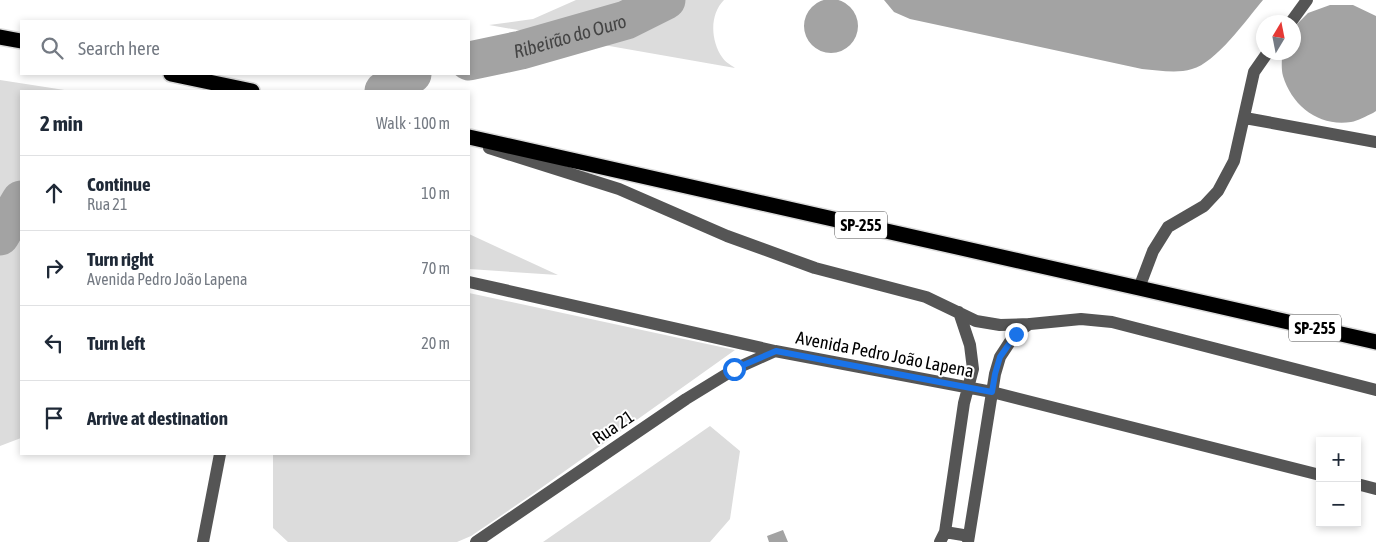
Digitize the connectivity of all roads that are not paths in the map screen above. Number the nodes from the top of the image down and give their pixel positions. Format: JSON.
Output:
{"nodes":[{"id":1,"x":1307,"y":0,"type":"edge"},
{"id":2,"x":1295,"y":15,"type":"edge"},
{"id":3,"x":0,"y":37,"type":"edge"},
{"id":4,"x":20,"y":41,"type":"edge"},
{"id":5,"x":1262,"y":60,"type":"edge"},
{"id":6,"x":176,"y":75,"type":"edge"},
{"id":7,"x":247,"y":90,"type":"edge"},
{"id":8,"x":1245,"y":118,"type":"junction"},
{"id":9,"x":470,"y":139,"type":"edge"},
{"id":10,"x":470,"y":139,"type":"edge"},
{"id":11,"x":1376,"y":142,"type":"edge"},
{"id":12,"x":470,"y":282,"type":"edge"},
{"id":13,"x":1139,"y":288,"type":"junction"},
{"id":14,"x":959,"y":312,"type":"junction"},
{"id":15,"x":1030,"y":324,"type":"junction"},
{"id":16,"x":1376,"y":342,"type":"edge"},
{"id":17,"x":776,"y":351,"type":"junction"},
{"id":18,"x":968,"y":388,"type":"junction"},
{"id":19,"x":1376,"y":390,"type":"edge"},
{"id":20,"x":992,"y":392,"type":"junction"},
{"id":21,"x":220,"y":455,"type":"edge"},
{"id":22,"x":1316,"y":474,"type":"edge"},
{"id":23,"x":1361,"y":485,"type":"edge"},
{"id":24,"x":1376,"y":489,"type":"edge"},
{"id":25,"x":943,"y":537,"type":"edge"},
{"id":26,"x":969,"y":539,"type":"edge"},
{"id":27,"x":203,"y":542,"type":"edge"},
{"id":28,"x":476,"y":542,"type":"edge"}],
"edges":[{"from":1,"to":2,"type":"street"},
{"from":3,"to":4,"type":"highway"},
{"from":5,"to":8,"type":"street"},
{"from":6,"to":7,"type":"highway"},
{"from":8,"to":11,"type":"street"},
{"from":8,"to":13,"type":"street"},
{"from":9,"to":13,"type":"highway","number":"SP-255"},
{"from":10,"to":14,"type":"street"},
{"from":12,"to":17,"type":"street","name":"Avenida Pedro João Lapena"},
{"from":13,"to":16,"type":"highway","number":"SP-255"},
{"from":14,"to":15,"type":"street"},
{"from":14,"to":18,"type":"street"},
{"from":15,"to":19,"type":"street"},
{"from":15,"to":20,"type":"street"},
{"from":17,"to":18,"type":"street","name":"Avenida Pedro João Lapena"},
{"from":17,"to":28,"type":"street","name":"Rua 21"},
{"from":18,"to":20,"type":"street","name":"Avenida Pedro João Lapena"},
{"from":18,"to":25,"type":"street"},
{"from":20,"to":22,"type":"street","name":"Avenida Pedro João Lapena"},
{"from":20,"to":26,"type":"street"},
{"from":21,"to":27,"type":"street"},
{"from":23,"to":24,"type":"street"},
{"from":25,"to":26,"type":"street"}]}
